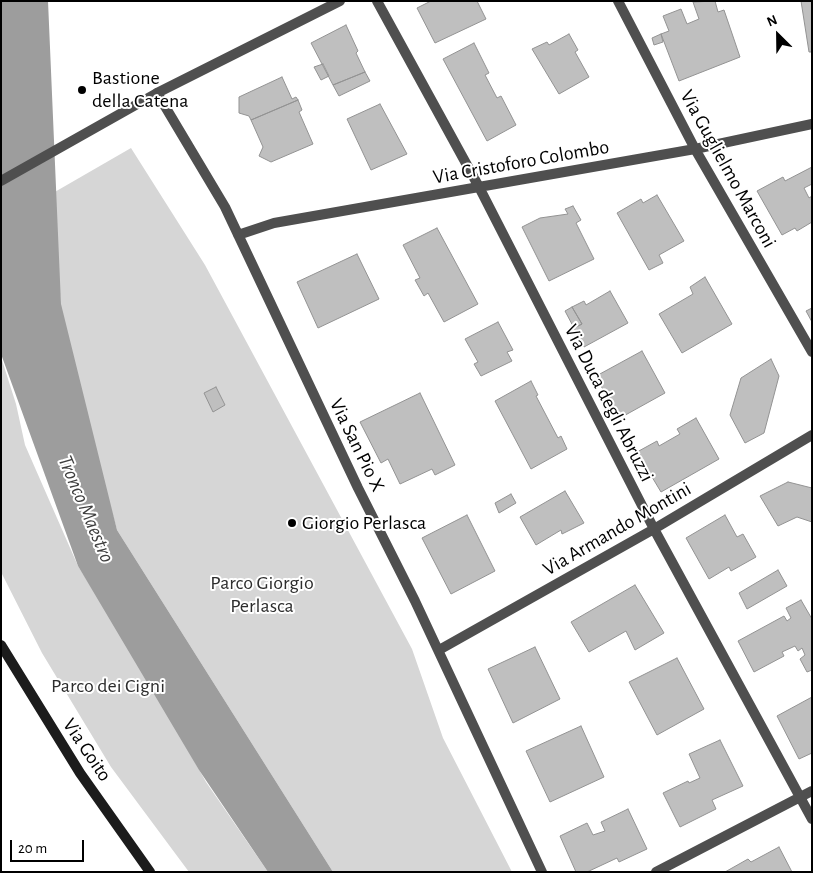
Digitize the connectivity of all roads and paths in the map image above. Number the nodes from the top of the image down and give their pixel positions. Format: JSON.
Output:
{"nodes":[{"id":1,"x":340,"y":1,"type":"edge"},
{"id":2,"x":377,"y":1,"type":"edge"},
{"id":3,"x":618,"y":1,"type":"edge"},
{"id":4,"x":157,"y":93,"type":"junction"},
{"id":5,"x":812,"y":124,"type":"edge"},
{"id":6,"x":695,"y":149,"type":"junction"},
{"id":7,"x":1,"y":181,"type":"edge"},
{"id":8,"x":479,"y":187,"type":"junction"},
{"id":9,"x":238,"y":235,"type":"junction"},
{"id":10,"x":812,"y":352,"type":"edge"},
{"id":11,"x":812,"y":436,"type":"edge"},
{"id":12,"x":654,"y":529,"type":"junction"},
{"id":13,"x":1,"y":645,"type":"edge"},
{"id":14,"x":439,"y":650,"type":"junction"},
{"id":15,"x":812,"y":791,"type":"edge"},
{"id":16,"x":800,"y":798,"type":"junction"},
{"id":17,"x":812,"y":819,"type":"edge"},
{"id":18,"x":150,"y":872,"type":"edge"},
{"id":19,"x":542,"y":872,"type":"edge"},
{"id":20,"x":656,"y":872,"type":"edge"}],
"edges":[{"from":1,"to":4,"type":"street"},
{"from":2,"to":8,"type":"street","name":"Via Duca degli Abruzzi"},
{"from":3,"to":6,"type":"street","name":"Via Guglielmo Marconi"},
{"from":4,"to":7,"type":"street"},
{"from":4,"to":9,"type":"street","name":"Via San Pio X"},
{"from":5,"to":6,"type":"street","name":"Via Cristoforo Colombo"},
{"from":6,"to":8,"type":"street","name":"Via Cristoforo Colombo"},
{"from":6,"to":10,"type":"street","name":"Via Guglielmo Marconi"},
{"from":8,"to":9,"type":"street","name":"Via Cristoforo Colombo"},
{"from":8,"to":12,"type":"street","name":"Via Duca degli Abruzzi"},
{"from":9,"to":14,"type":"street","name":"Via San Pio X"},
{"from":11,"to":12,"type":"street","name":"Via Armando Montini"},
{"from":12,"to":14,"type":"street","name":"Via Armando Montini"},
{"from":12,"to":16,"type":"street","name":"Via Duca degli Abruzzi"},
{"from":13,"to":18,"type":"main road","name":"Via Goito"},
{"from":14,"to":19,"type":"street","name":"Via San Pio X"},
{"from":15,"to":16,"type":"street"},
{"from":16,"to":17,"type":"street","name":"Via Duca degli Abruzzi"},
{"from":16,"to":20,"type":"street"}]}
